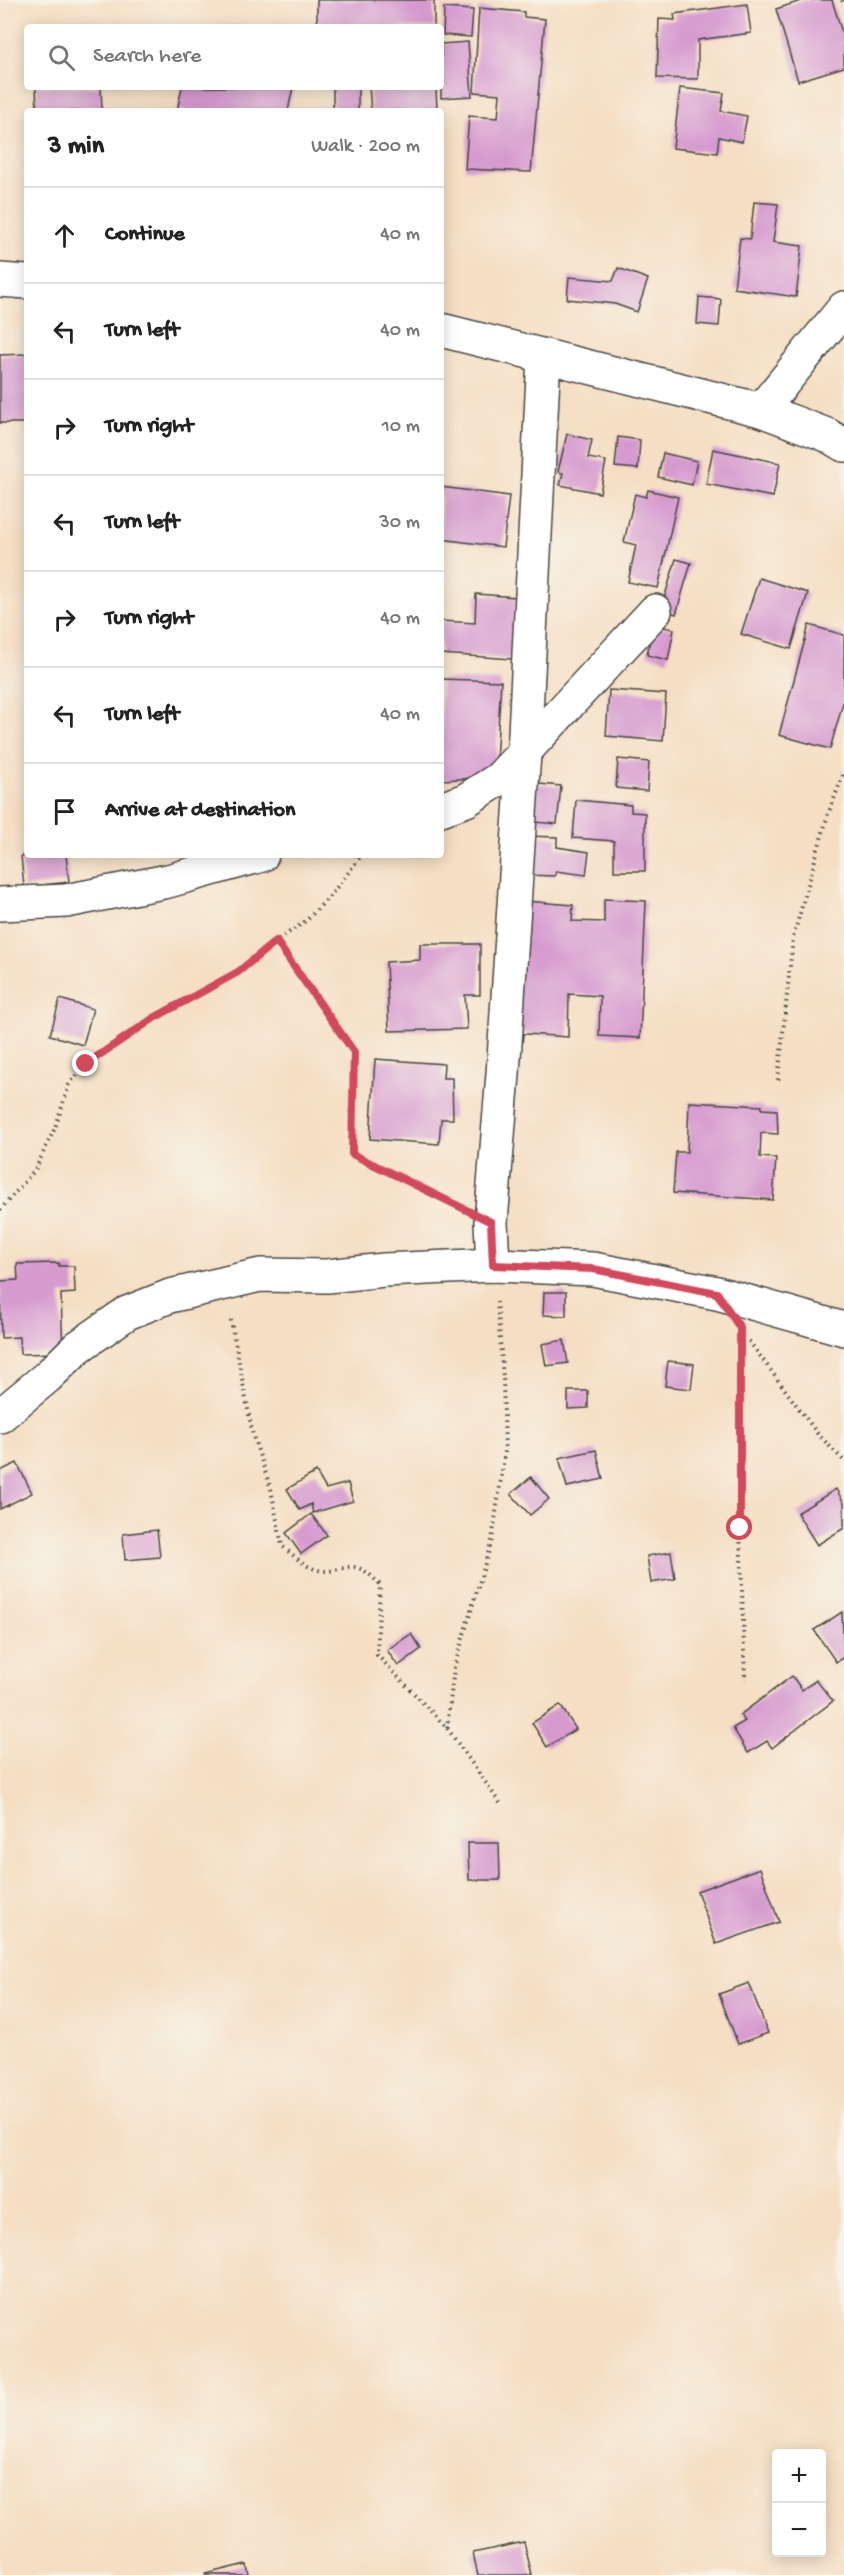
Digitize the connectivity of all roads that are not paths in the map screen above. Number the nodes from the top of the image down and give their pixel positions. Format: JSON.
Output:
{"nodes":[{"id":1,"x":0,"y":280,"type":"edge"},
{"id":2,"x":24,"y":282,"type":"edge"},
{"id":3,"x":844,"y":308,"type":"edge"},
{"id":4,"x":444,"y":331,"type":"edge"},
{"id":5,"x":544,"y":356,"type":"junction"},
{"id":6,"x":761,"y":410,"type":"junction"},
{"id":7,"x":844,"y":445,"type":"edge"},
{"id":8,"x":655,"y":611,"type":"dead end"},
{"id":9,"x":524,"y":753,"type":"junction"},
{"id":10,"x":444,"y":807,"type":"edge"},
{"id":11,"x":251,"y":858,"type":"edge"},
{"id":12,"x":0,"y":904,"type":"edge"},
{"id":13,"x":493,"y":1265,"type":"junction"},
{"id":14,"x":844,"y":1329,"type":"edge"},
{"id":15,"x":0,"y":1416,"type":"edge"}],
"edges":[{"from":1,"to":2,"type":"street"},
{"from":3,"to":6,"type":"street"},
{"from":4,"to":5,"type":"street"},
{"from":5,"to":6,"type":"street"},
{"from":5,"to":9,"type":"street"},
{"from":6,"to":7,"type":"street"},
{"from":8,"to":9,"type":"street"},
{"from":9,"to":10,"type":"street"},
{"from":9,"to":13,"type":"street"},
{"from":11,"to":12,"type":"street"},
{"from":13,"to":14,"type":"street"},
{"from":13,"to":15,"type":"street"}]}
